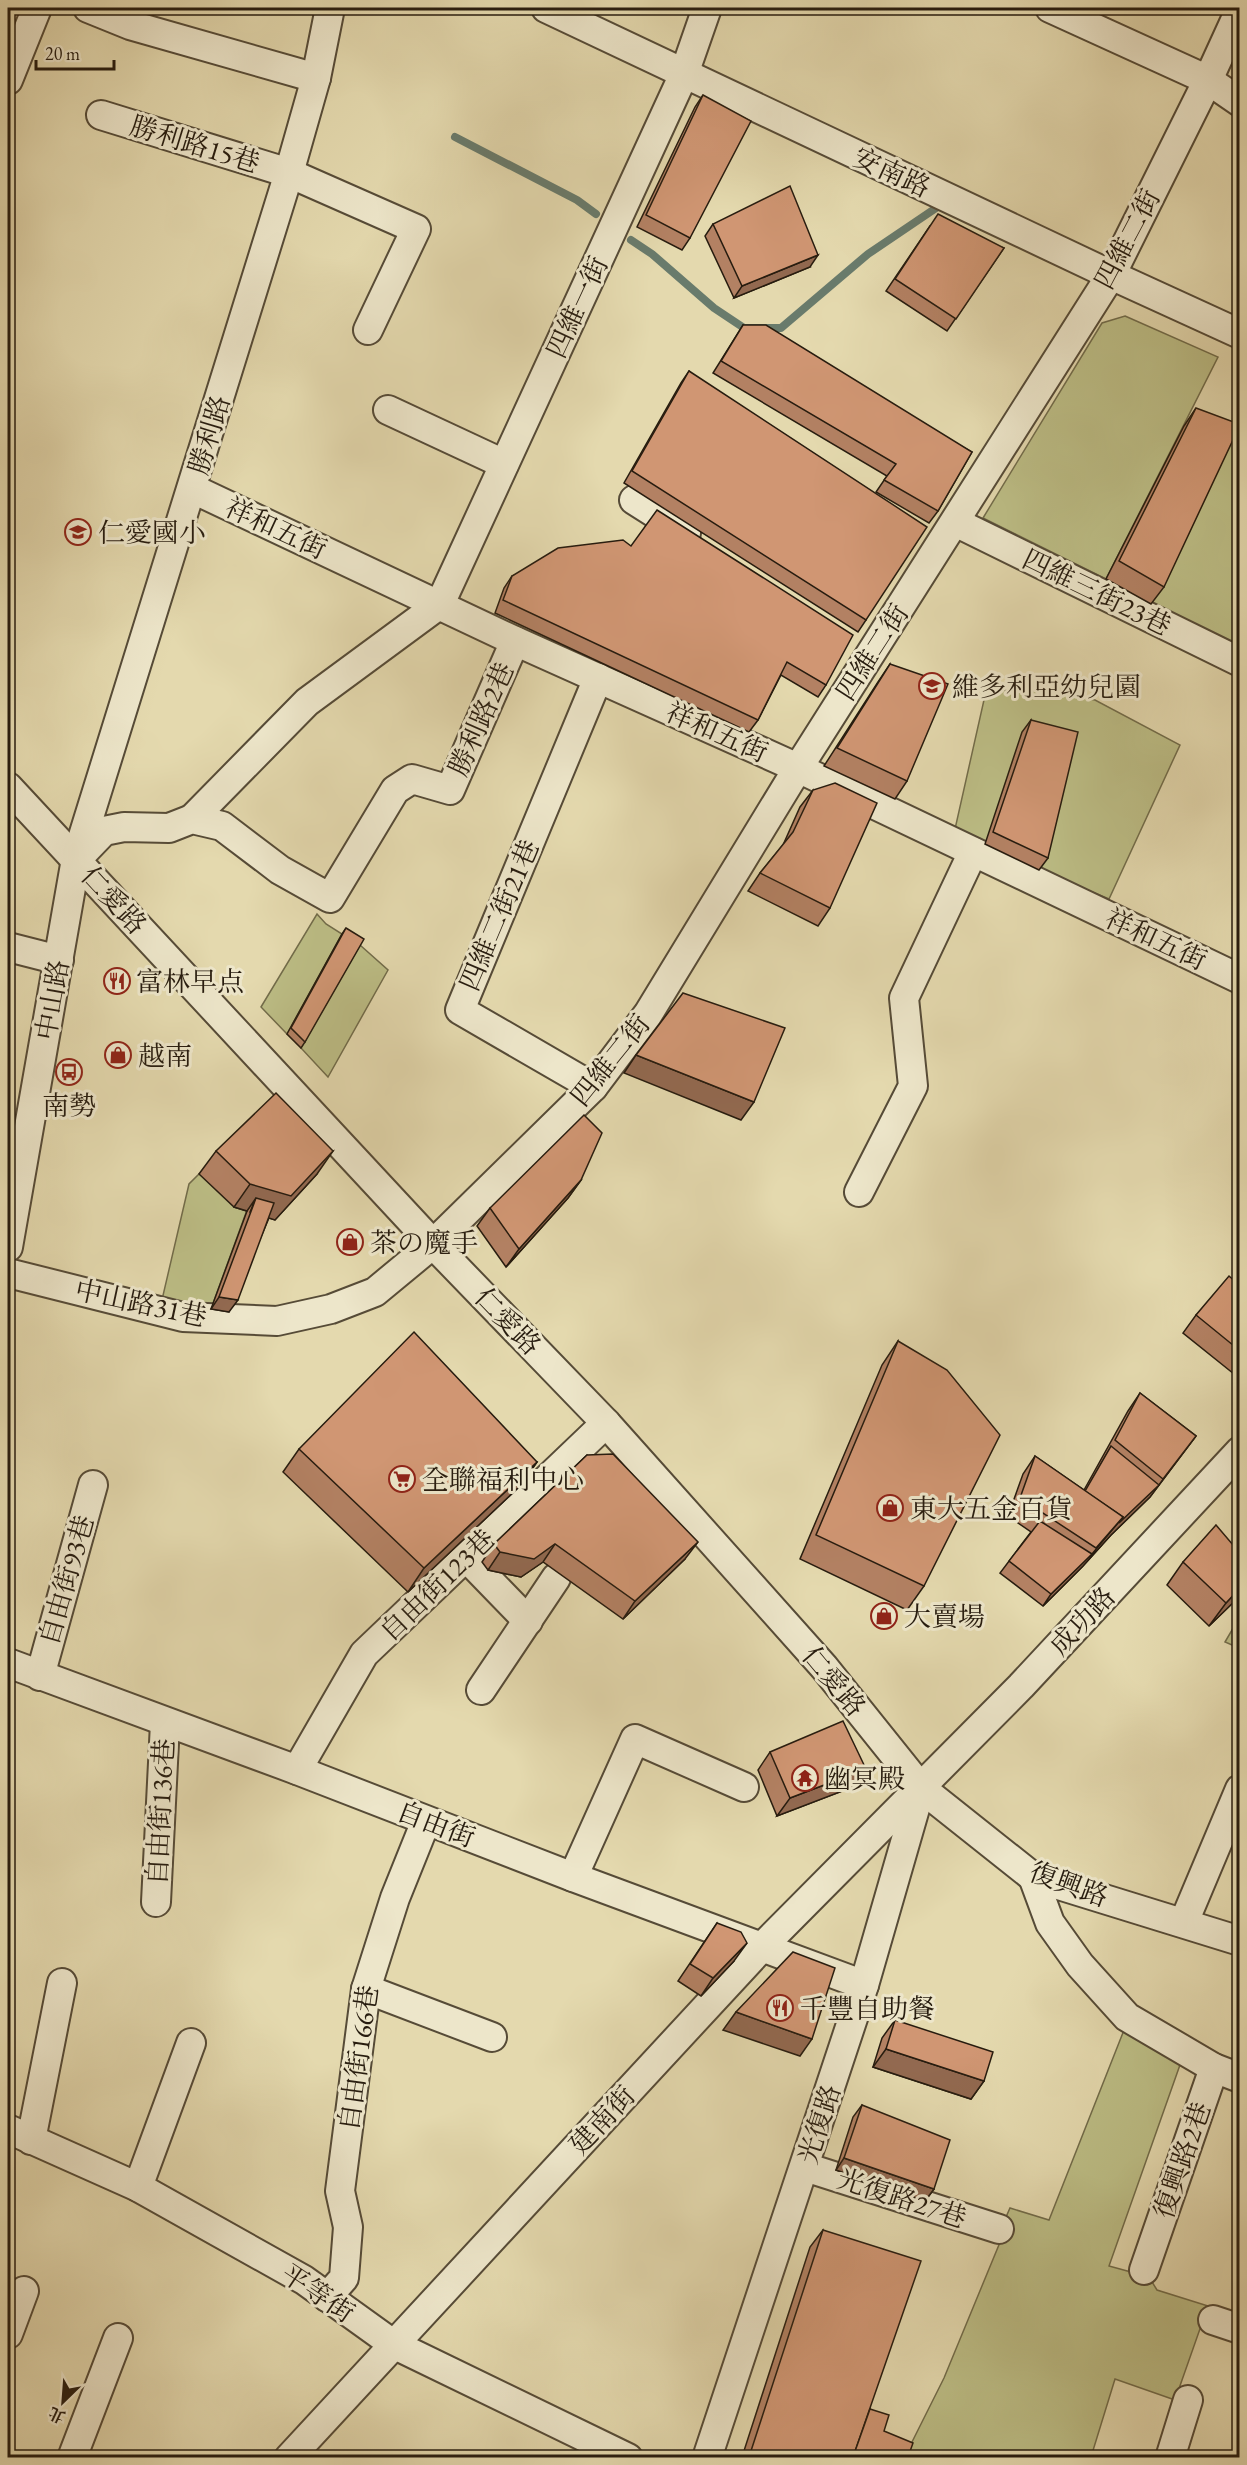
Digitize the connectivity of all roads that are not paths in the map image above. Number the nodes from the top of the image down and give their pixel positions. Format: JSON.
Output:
{"nodes":[{"id":1,"x":37,"y":8,"type":"edge"},
{"id":2,"x":88,"y":8,"type":"edge"},
{"id":3,"x":330,"y":8,"type":"edge"},
{"id":4,"x":546,"y":8,"type":"edge"},
{"id":5,"x":707,"y":8,"type":"edge"},
{"id":6,"x":1050,"y":8,"type":"edge"},
{"id":7,"x":1239,"y":10,"type":"edge"},
{"id":8,"x":684,"y":74,"type":"junction"},
{"id":9,"x":316,"y":78,"type":"junction"},
{"id":10,"x":1208,"y":80,"type":"junction"},
{"id":11,"x":8,"y":81,"type":"edge"},
{"id":12,"x":1239,"y":102,"type":"edge"},
{"id":13,"x":101,"y":115,"type":"dead end"},
{"id":14,"x":290,"y":173,"type":"junction"},
{"id":15,"x":1111,"y":275,"type":"junction"},
{"id":16,"x":368,"y":330,"type":"dead end"},
{"id":17,"x":1239,"y":334,"type":"edge"},
{"id":18,"x":388,"y":410,"type":"dead end"},
{"id":19,"x":504,"y":464,"type":"junction"},
{"id":20,"x":193,"y":489,"type":"junction"},
{"id":21,"x":634,"y":500,"type":"dead end"},
{"id":22,"x":939,"y":533,"type":"junction"},
{"id":23,"x":704,"y":544,"type":"edge"},
{"id":24,"x":440,"y":604,"type":"junction"},
{"id":25,"x":515,"y":640,"type":"junction"},
{"id":26,"x":1239,"y":662,"type":"edge"},
{"id":27,"x":598,"y":678,"type":"junction"},
{"id":28,"x":798,"y":768,"type":"junction"},
{"id":29,"x":8,"y":787,"type":"edge"},
{"id":30,"x":192,"y":819,"type":"junction"},
{"id":31,"x":973,"y":852,"type":"junction"},
{"id":32,"x":76,"y":859,"type":"junction"},
{"id":33,"x":8,"y":947,"type":"edge"},
{"id":34,"x":59,"y":960,"type":"junction"},
{"id":35,"x":1239,"y":979,"type":"edge"},
{"id":36,"x":593,"y":1087,"type":"junction"},
{"id":37,"x":859,"y":1191,"type":"dead end"},
{"id":38,"x":434,"y":1244,"type":"junction"},
{"id":39,"x":8,"y":1247,"type":"edge"},
{"id":40,"x":8,"y":1273,"type":"edge"},
{"id":41,"x":606,"y":1424,"type":"junction"},
{"id":42,"x":1239,"y":1451,"type":"edge"},
{"id":43,"x":93,"y":1485,"type":"dead end"},
{"id":44,"x":466,"y":1557,"type":"junction"},
{"id":45,"x":556,"y":1578,"type":"dead end"},
{"id":46,"x":528,"y":1621,"type":"junction"},
{"id":47,"x":8,"y":1664,"type":"edge"},
{"id":48,"x":40,"y":1676,"type":"junction"},
{"id":49,"x":481,"y":1690,"type":"dead end"},
{"id":50,"x":165,"y":1723,"type":"junction"},
{"id":51,"x":297,"y":1770,"type":"junction"},
{"id":52,"x":744,"y":1787,"type":"dead end"},
{"id":53,"x":921,"y":1788,"type":"junction"},
{"id":54,"x":1239,"y":1789,"type":"edge"},
{"id":55,"x":426,"y":1821,"type":"junction"},
{"id":56,"x":573,"y":1877,"type":"junction"},
{"id":57,"x":1033,"y":1877,"type":"junction"},
{"id":58,"x":156,"y":1902,"type":"dead end"},
{"id":59,"x":1184,"y":1922,"type":"junction"},
{"id":60,"x":1239,"y":1941,"type":"edge"},
{"id":61,"x":762,"y":1947,"type":"junction"},
{"id":62,"x":62,"y":1983,"type":"dead end"},
{"id":63,"x":864,"y":1985,"type":"junction"},
{"id":64,"x":366,"y":1989,"type":"junction"},
{"id":65,"x":492,"y":2037,"type":"dead end"},
{"id":66,"x":191,"y":2043,"type":"dead end"},
{"id":67,"x":1227,"y":2073,"type":"edge"},
{"id":68,"x":19,"y":2134,"type":"edge"},
{"id":69,"x":806,"y":2167,"type":"junction"},
{"id":70,"x":138,"y":2187,"type":"junction"},
{"id":71,"x":999,"y":2229,"type":"dead end"},
{"id":72,"x":1144,"y":2270,"type":"dead end"},
{"id":73,"x":24,"y":2291,"type":"dead end"},
{"id":74,"x":327,"y":2297,"type":"junction"},
{"id":75,"x":8,"y":2334,"type":"edge"},
{"id":76,"x":118,"y":2338,"type":"dead end"},
{"id":77,"x":393,"y":2344,"type":"junction"},
{"id":78,"x":1188,"y":2400,"type":"dead end"},
{"id":79,"x":72,"y":2457,"type":"edge"},
{"id":80,"x":289,"y":2457,"type":"edge"},
{"id":81,"x":628,"y":2457,"type":"edge"},
{"id":82,"x":707,"y":2457,"type":"edge"},
{"id":83,"x":1170,"y":2457,"type":"edge"}],
"edges":[{"from":1,"to":11,"type":"street"},
{"from":2,"to":9,"type":"street"},
{"from":3,"to":9,"type":"street","name":"勝利路"},
{"from":4,"to":8,"type":"street","name":"安南路"},
{"from":5,"to":8,"type":"street","name":"四維一街"},
{"from":6,"to":10,"type":"street"},
{"from":7,"to":10,"type":"street","name":"四維二街"},
{"from":8,"to":15,"type":"street","name":"安南路"},
{"from":8,"to":19,"type":"street","name":"四維一街"},
{"from":9,"to":14,"type":"street","name":"勝利路"},
{"from":10,"to":12,"type":"street"},
{"from":10,"to":15,"type":"street","name":"四維二街"},
{"from":13,"to":14,"type":"street","name":"勝利路15巷"},
{"from":14,"to":16,"type":"street","name":"勝利路15巷"},
{"from":14,"to":20,"type":"street","name":"勝利路"},
{"from":15,"to":17,"type":"street","name":"安南路"},
{"from":15,"to":22,"type":"street","name":"四維二街"},
{"from":18,"to":19,"type":"street"},
{"from":19,"to":24,"type":"street","name":"四維一街"},
{"from":20,"to":24,"type":"street","name":"祥和五街"},
{"from":20,"to":32,"type":"street","name":"勝利路"},
{"from":21,"to":23,"type":"street"},
{"from":22,"to":26,"type":"street","name":"四維三街23巷"},
{"from":22,"to":28,"type":"street","name":"四維二街"},
{"from":24,"to":25,"type":"street","name":"祥和五街"},
{"from":24,"to":30,"type":"street"},
{"from":25,"to":27,"type":"street","name":"祥和五街"},
{"from":25,"to":30,"type":"street","name":"勝利路2巷"},
{"from":27,"to":28,"type":"street","name":"祥和五街"},
{"from":27,"to":36,"type":"street","name":"四維二街21巷"},
{"from":28,"to":31,"type":"street","name":"祥和五街"},
{"from":28,"to":36,"type":"street","name":"四維二街"},
{"from":29,"to":32,"type":"street","name":"仁愛路"},
{"from":30,"to":32,"type":"street"},
{"from":31,"to":35,"type":"street","name":"祥和五街"},
{"from":31,"to":37,"type":"street"},
{"from":32,"to":34,"type":"street","name":"中山路"},
{"from":32,"to":38,"type":"street","name":"仁愛路"},
{"from":33,"to":34,"type":"street"},
{"from":34,"to":39,"type":"street","name":"中山路"},
{"from":36,"to":38,"type":"street","name":"四維二街"},
{"from":38,"to":40,"type":"street","name":"中山路31巷"},
{"from":38,"to":41,"type":"street","name":"仁愛路"},
{"from":41,"to":44,"type":"street","name":"自由街123巷"},
{"from":41,"to":53,"type":"street","name":"仁愛路"},
{"from":42,"to":53,"type":"street","name":"成功路"},
{"from":43,"to":48,"type":"street","name":"自由街93巷"},
{"from":44,"to":46,"type":"street"},
{"from":44,"to":51,"type":"street","name":"自由街123巷"},
{"from":45,"to":46,"type":"street"},
{"from":46,"to":49,"type":"street"},
{"from":47,"to":48,"type":"street","name":"自由街"},
{"from":48,"to":50,"type":"street","name":"自由街"},
{"from":50,"to":51,"type":"street","name":"自由街"},
{"from":50,"to":58,"type":"street","name":"自由街136巷"},
{"from":51,"to":55,"type":"street","name":"自由街"},
{"from":52,"to":56,"type":"street"},
{"from":53,"to":57,"type":"street","name":"復興路"},
{"from":53,"to":61,"type":"street","name":"建南街"},
{"from":53,"to":63,"type":"street","name":"光復路"},
{"from":54,"to":59,"type":"street"},
{"from":55,"to":56,"type":"street","name":"自由街"},
{"from":55,"to":64,"type":"street","name":"自由街166巷"},
{"from":56,"to":61,"type":"street","name":"自由街"},
{"from":57,"to":59,"type":"street","name":"復興路"},
{"from":57,"to":67,"type":"street","name":"復興路2巷"},
{"from":59,"to":60,"type":"street","name":"復興路"},
{"from":61,"to":63,"type":"street","name":"自由街"},
{"from":61,"to":77,"type":"street","name":"建南街"},
{"from":62,"to":68,"type":"street"},
{"from":63,"to":69,"type":"street","name":"光復路"},
{"from":64,"to":65,"type":"street"},
{"from":64,"to":74,"type":"street","name":"自由街166巷"},
{"from":66,"to":70,"type":"street"},
{"from":67,"to":72,"type":"street","name":"復興路2巷"},
{"from":68,"to":70,"type":"street","name":"平等街"},
{"from":69,"to":71,"type":"street","name":"光復路27巷"},
{"from":69,"to":82,"type":"street","name":"光復路"},
{"from":70,"to":74,"type":"street","name":"平等街"},
{"from":73,"to":75,"type":"street"},
{"from":74,"to":77,"type":"street","name":"平等街"},
{"from":76,"to":79,"type":"street"},
{"from":77,"to":80,"type":"street","name":"建南街"},
{"from":77,"to":81,"type":"street","name":"平等街"},
{"from":78,"to":83,"type":"street"}]}
